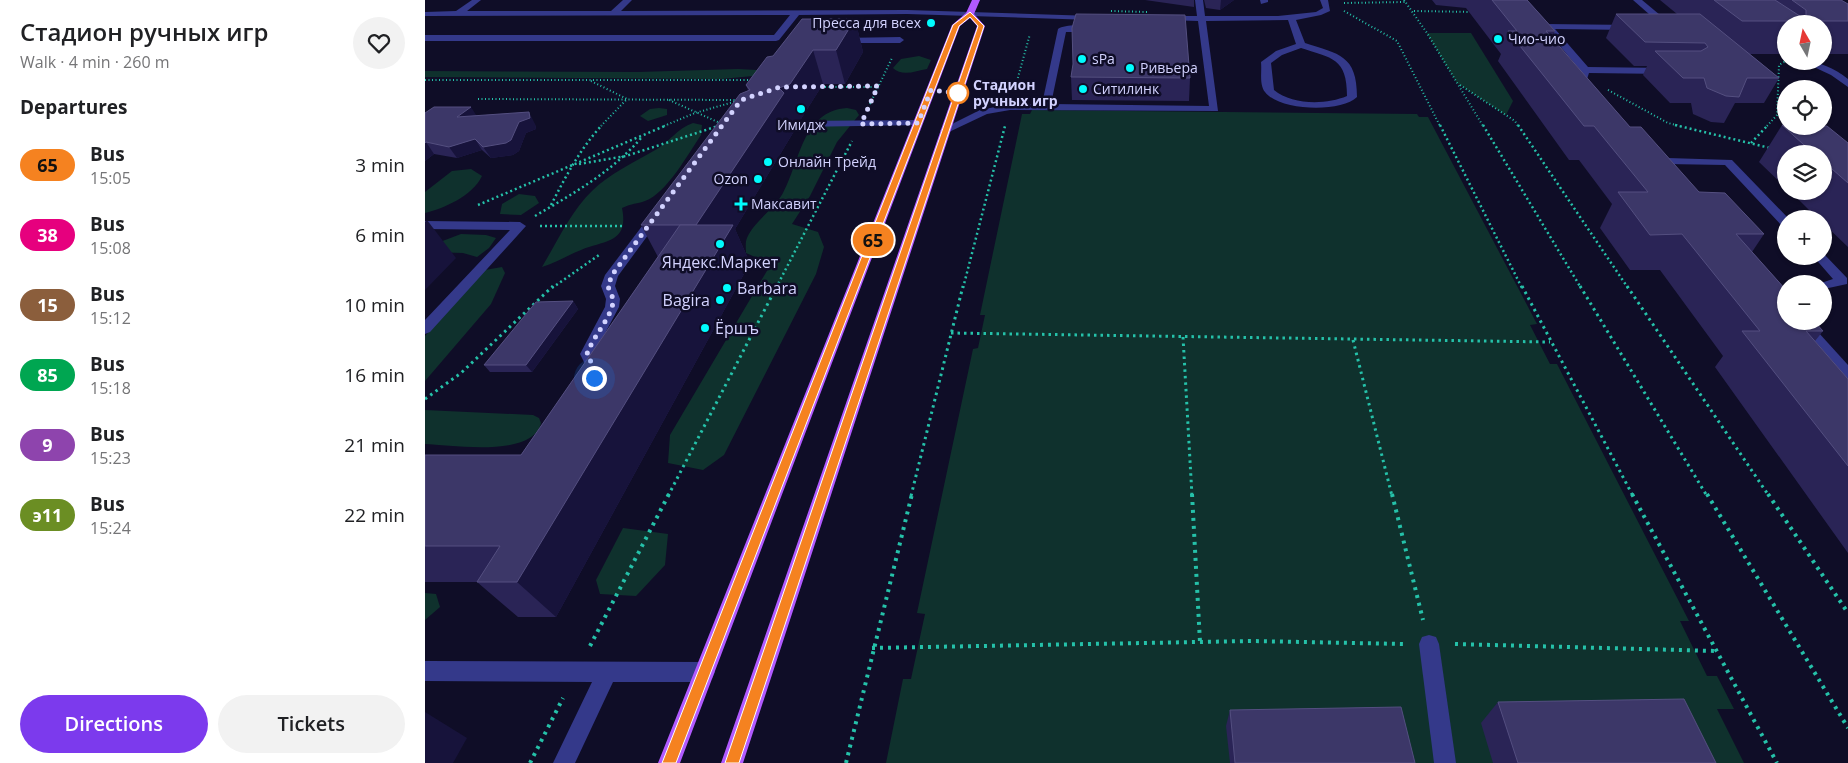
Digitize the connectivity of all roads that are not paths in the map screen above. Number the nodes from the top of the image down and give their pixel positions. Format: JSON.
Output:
{"nodes":[{"id":1,"x":477,"y":0,"type":"edge"},
{"id":2,"x":628,"y":0,"type":"edge"},
{"id":3,"x":747,"y":0,"type":"edge"},
{"id":4,"x":912,"y":0,"type":"edge"},
{"id":5,"x":1199,"y":0,"type":"edge"},
{"id":6,"x":1637,"y":0,"type":"edge"},
{"id":7,"x":1325,"y":2,"type":"edge"},
{"id":8,"x":973,"y":7,"type":"edge"},
{"id":9,"x":907,"y":12,"type":"junction"},
{"id":10,"x":736,"y":13,"type":"junction"},
{"id":11,"x":425,"y":14,"type":"edge"},
{"id":12,"x":458,"y":14,"type":"junction"},
{"id":13,"x":612,"y":14,"type":"junction"},
{"id":14,"x":1105,"y":14,"type":"edge"},
{"id":15,"x":1153,"y":15,"type":"edge"},
{"id":16,"x":1201,"y":18,"type":"junction"},
{"id":17,"x":1291,"y":18,"type":"junction"},
{"id":18,"x":794,"y":19,"type":"junction"},
{"id":19,"x":1669,"y":27,"type":"junction"},
{"id":20,"x":1679,"y":27,"type":"edge"},
{"id":21,"x":1099,"y":30,"type":"edge"},
{"id":22,"x":425,"y":38,"type":"edge"},
{"id":23,"x":831,"y":40,"type":"edge"},
{"id":24,"x":900,"y":40,"type":"road end"},
{"id":25,"x":1301,"y":45,"type":"junction"},
{"id":26,"x":1585,"y":70,"type":"junction"},
{"id":27,"x":1825,"y":70,"type":"edge"},
{"id":28,"x":1679,"y":71,"type":"edge"},
{"id":29,"x":1848,"y":84,"type":"edge"},
{"id":30,"x":1593,"y":96,"type":"edge"},
{"id":31,"x":1046,"y":107,"type":"junction"},
{"id":32,"x":918,"y":123,"type":"junction"},
{"id":33,"x":798,"y":124,"type":"dead end"},
{"id":34,"x":945,"y":130,"type":"junction"},
{"id":35,"x":1645,"y":148,"type":"edge"},
{"id":36,"x":1666,"y":162,"type":"junction"},
{"id":37,"x":1677,"y":175,"type":"edge"},
{"id":38,"x":666,"y":202,"type":"edge"},
{"id":39,"x":1777,"y":214,"type":"edge"},
{"id":40,"x":425,"y":225,"type":"edge"},
{"id":41,"x":1827,"y":265,"type":"edge"},
{"id":42,"x":1832,"y":283,"type":"edge"},
{"id":43,"x":425,"y":329,"type":"edge"},
{"id":44,"x":1807,"y":330,"type":"edge"},
{"id":45,"x":1848,"y":376,"type":"edge"},
{"id":46,"x":591,"y":387,"type":"edge"},
{"id":47,"x":1429,"y":644,"type":"road end"},
{"id":48,"x":425,"y":671,"type":"edge"},
{"id":49,"x":607,"y":672,"type":"junction"},
{"id":50,"x":705,"y":672,"type":"junction"},
{"id":51,"x":564,"y":763,"type":"edge"},
{"id":52,"x":669,"y":763,"type":"edge"},
{"id":53,"x":732,"y":763,"type":"edge"},
{"id":54,"x":1445,"y":763,"type":"edge"}],
"edges":[{"from":1,"to":12,"type":"street"},
{"from":2,"to":13,"type":"street"},
{"from":3,"to":10,"type":"street"},
{"from":4,"to":9,"type":"street"},
{"from":5,"to":16,"type":"street"},
{"from":6,"to":19,"type":"street"},
{"from":7,"to":17,"type":"street"},
{"from":8,"to":9,"type":"street"},
{"from":8,"to":14,"type":"street"},
{"from":8,"to":32,"type":"main road"},
{"from":8,"to":34,"type":"main road"},
{"from":9,"to":18,"type":"street"},
{"from":10,"to":13,"type":"street"},
{"from":10,"to":18,"type":"street"},
{"from":11,"to":12,"type":"street"},
{"from":12,"to":13,"type":"street"},
{"from":15,"to":16,"type":"street"},
{"from":16,"to":17,"type":"street"},
{"from":16,"to":31,"type":"street"},
{"from":17,"to":25,"type":"street"},
{"from":18,"to":22,"type":"street"},
{"from":19,"to":20,"type":"street"},
{"from":19,"to":26,"type":"street"},
{"from":21,"to":31,"type":"street"},
{"from":23,"to":24,"type":"street"},
{"from":25,"to":25,"type":"street"},
{"from":26,"to":28,"type":"street"},
{"from":26,"to":30,"type":"street"},
{"from":27,"to":29,"type":"street"},
{"from":31,"to":34,"type":"street"},
{"from":32,"to":33,"type":"street"},
{"from":32,"to":50,"type":"main road"},
{"from":34,"to":53,"type":"main road"},
{"from":35,"to":36,"type":"street"},
{"from":36,"to":37,"type":"street"},
{"from":36,"to":39,"type":"street"},
{"from":38,"to":46,"type":"street"},
{"from":40,"to":43,"type":"street"},
{"from":41,"to":42,"type":"street"},
{"from":44,"to":45,"type":"street"},
{"from":47,"to":54,"type":"street"},
{"from":48,"to":49,"type":"street"},
{"from":49,"to":50,"type":"street"},
{"from":49,"to":51,"type":"street"},
{"from":50,"to":52,"type":"main road"}]}
